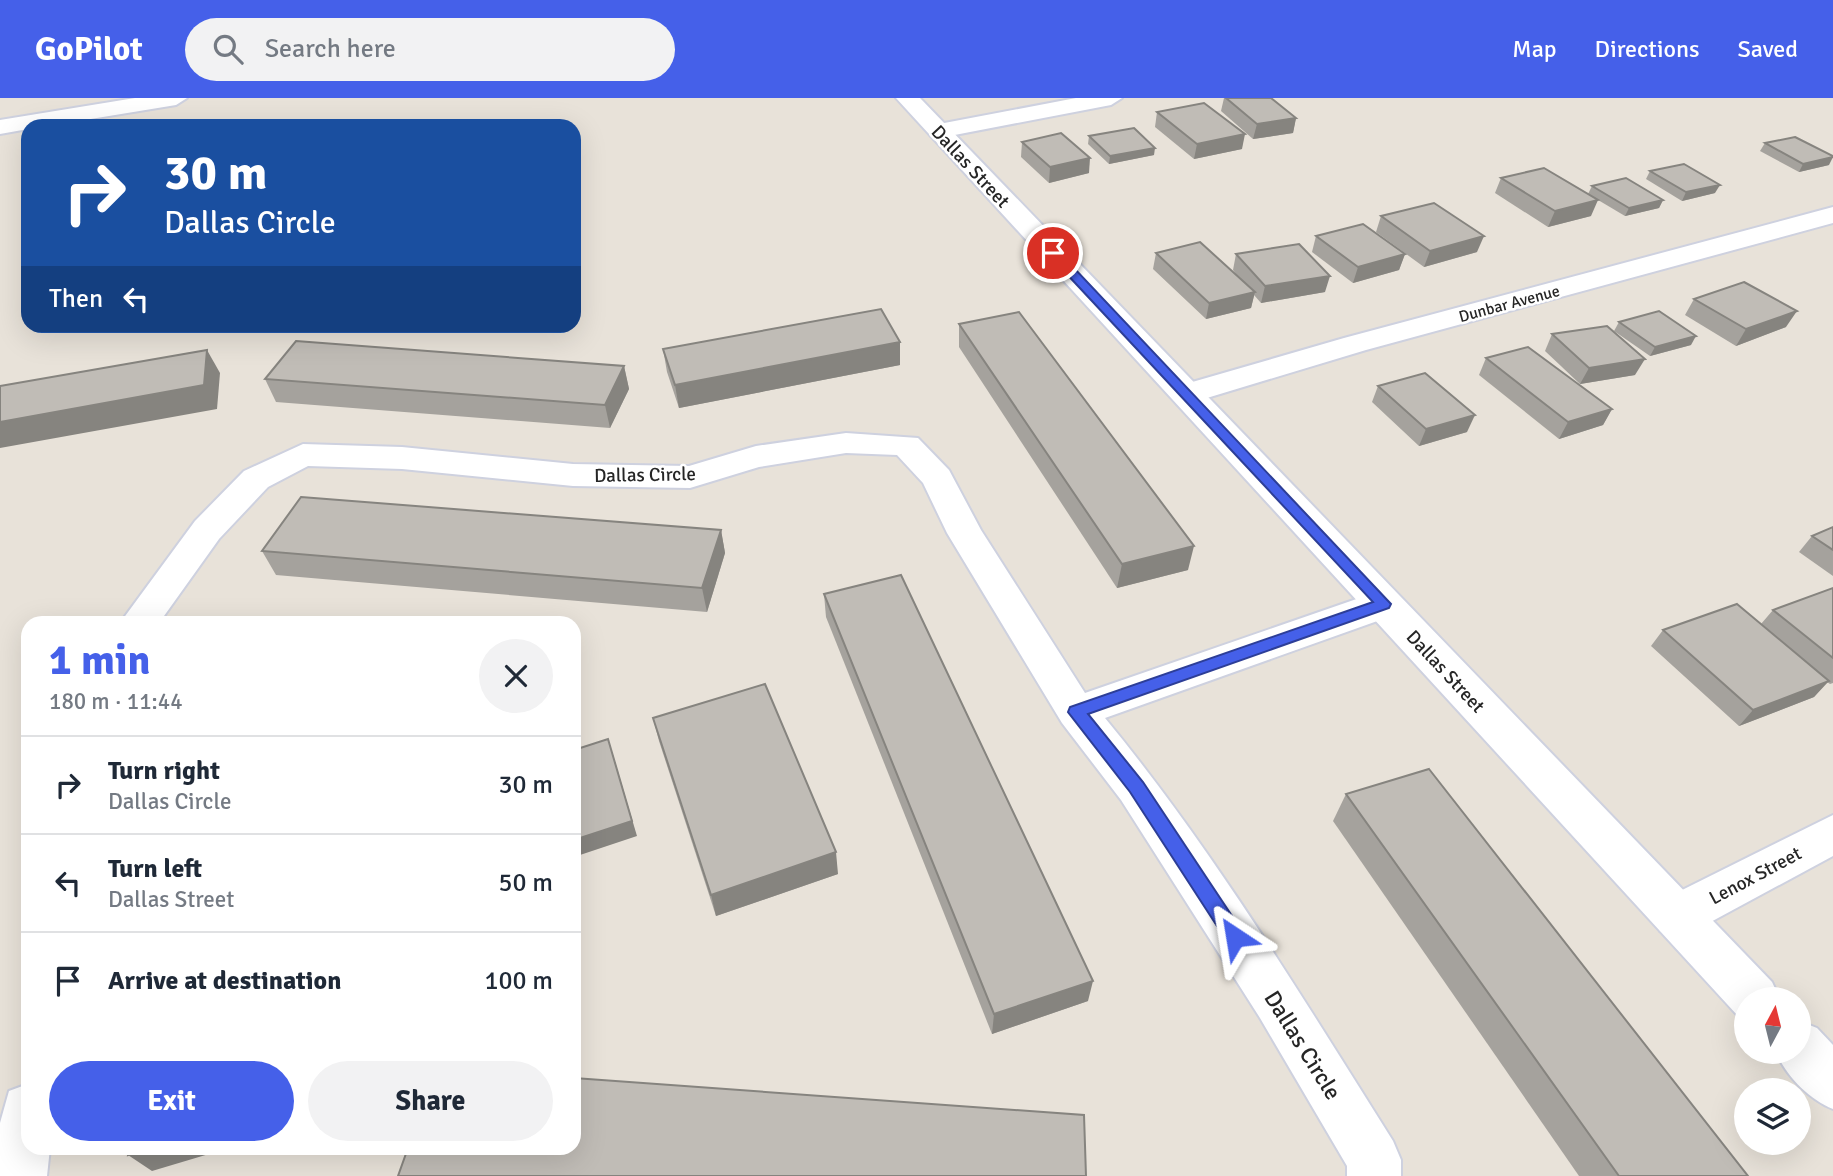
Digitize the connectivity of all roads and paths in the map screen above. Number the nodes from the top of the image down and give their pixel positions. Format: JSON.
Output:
{"nodes":[{"id":1,"x":176,"y":98,"type":"edge"},
{"id":2,"x":907,"y":98,"type":"edge"},
{"id":3,"x":1111,"y":98,"type":"edge"},
{"id":4,"x":49,"y":119,"type":"edge"},
{"id":5,"x":21,"y":124,"type":"edge"},
{"id":6,"x":0,"y":127,"type":"edge"},
{"id":7,"x":939,"y":131,"type":"junction"},
{"id":8,"x":1833,"y":215,"type":"edge"},
{"id":9,"x":1186,"y":394,"type":"junction"},
{"id":10,"x":1384,"y":604,"type":"junction"},
{"id":11,"x":144,"y":616,"type":"edge"},
{"id":12,"x":1076,"y":712,"type":"junction"},
{"id":13,"x":1833,"y":834,"type":"edge"},
{"id":14,"x":1677,"y":916,"type":"junction"},
{"id":15,"x":1744,"y":987,"type":"edge"},
{"id":16,"x":1811,"y":1059,"type":"edge"},
{"id":17,"x":1833,"y":1083,"type":"edge"},
{"id":18,"x":23,"y":1155,"type":"edge"},
{"id":19,"x":20,"y":1176,"type":"edge"},
{"id":20,"x":1374,"y":1176,"type":"edge"}],
"edges":[{"from":1,"to":4,"type":"street"},
{"from":2,"to":7,"type":"street","name":"Dallas Street"},
{"from":3,"to":7,"type":"street"},
{"from":5,"to":6,"type":"street"},
{"from":7,"to":9,"type":"street","name":"Dallas Street"},
{"from":8,"to":9,"type":"street","name":"Dunbar Avenue"},
{"from":9,"to":10,"type":"street","name":"Dallas Street"},
{"from":10,"to":12,"type":"street"},
{"from":10,"to":14,"type":"street","name":"Dallas Street"},
{"from":11,"to":12,"type":"street","name":"Dallas Circle"},
{"from":12,"to":20,"type":"street","name":"Dallas Circle"},
{"from":13,"to":14,"type":"street","name":"Lenox Street"},
{"from":14,"to":15,"type":"street","name":"Dallas Street"},
{"from":16,"to":17,"type":"street"},
{"from":18,"to":19,"type":"street"}]}
